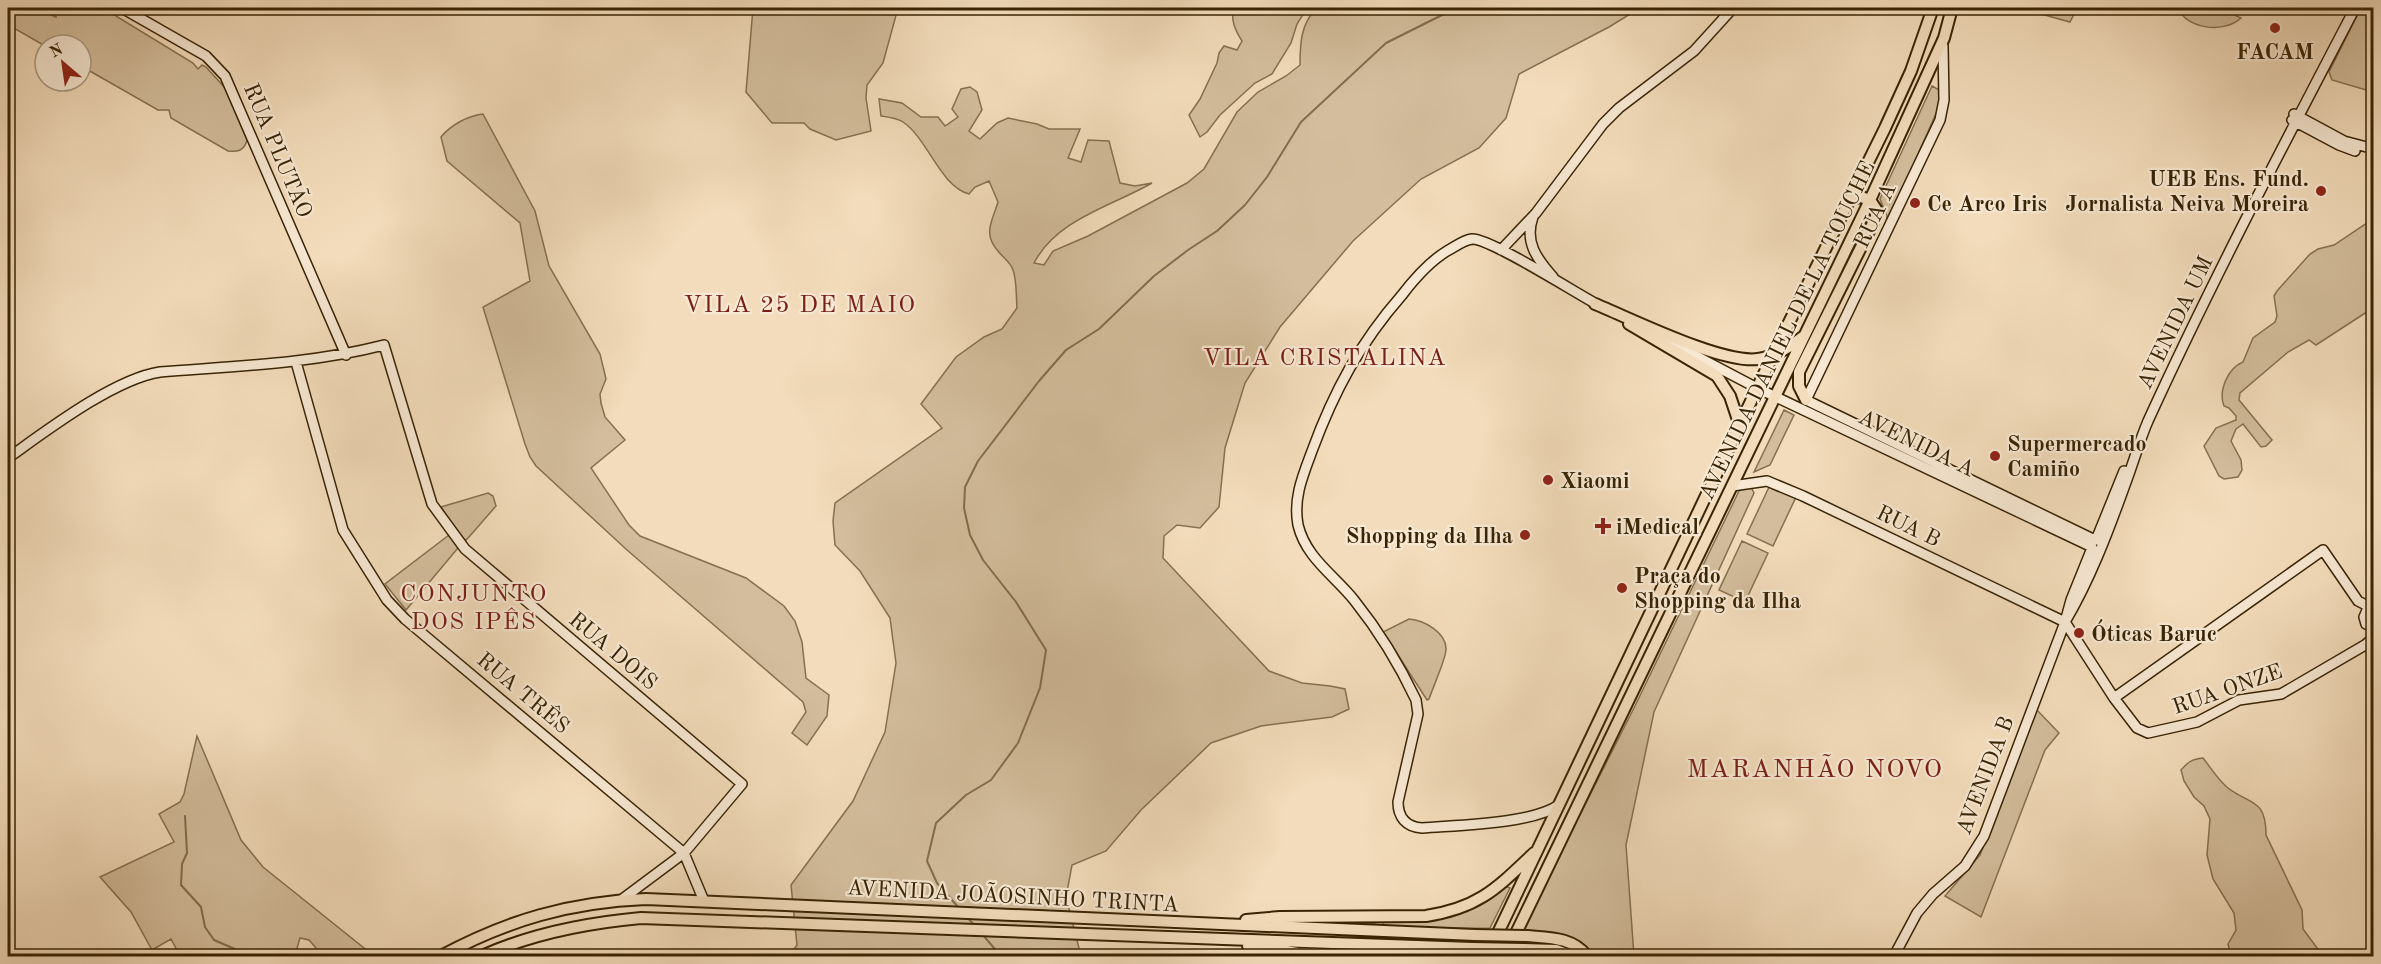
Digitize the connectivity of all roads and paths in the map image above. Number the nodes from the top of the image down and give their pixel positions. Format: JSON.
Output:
{"nodes":[{"id":1,"x":10,"y":8,"type":"edge"},
{"id":2,"x":122,"y":8,"type":"edge"},
{"id":3,"x":1733,"y":8,"type":"edge"},
{"id":4,"x":1932,"y":8,"type":"edge"},
{"id":5,"x":1952,"y":8,"type":"edge"},
{"id":6,"x":2355,"y":8,"type":"edge"},
{"id":7,"x":8,"y":14,"type":"edge"},
{"id":8,"x":1944,"y":38,"type":"junction"},
{"id":9,"x":2295,"y":119,"type":"junction"},
{"id":10,"x":2373,"y":149,"type":"edge"},
{"id":11,"x":2373,"y":155,"type":"edge"},
{"id":12,"x":1848,"y":200,"type":"junction"},
{"id":13,"x":1870,"y":200,"type":"junction"},
{"id":14,"x":1536,"y":213,"type":"junction"},
{"id":15,"x":1501,"y":250,"type":"junction"},
{"id":16,"x":1564,"y":286,"type":"junction"},
{"id":17,"x":1595,"y":304,"type":"junction"},
{"id":18,"x":1805,"y":335,"type":"junction"},
{"id":19,"x":345,"y":355,"type":"junction"},
{"id":20,"x":1773,"y":355,"type":"junction"},
{"id":21,"x":296,"y":362,"type":"junction"},
{"id":22,"x":1801,"y":367,"type":"junction"},
{"id":23,"x":1758,"y":387,"type":"junction"},
{"id":24,"x":1776,"y":396,"type":"junction"},
{"id":25,"x":1806,"y":400,"type":"junction"},
{"id":26,"x":1740,"y":426,"type":"junction"},
{"id":27,"x":8,"y":457,"type":"edge"},
{"id":28,"x":1732,"y":486,"type":"junction"},
{"id":29,"x":2096,"y":545,"type":"junction"},
{"id":30,"x":2372,"y":607,"type":"edge"},
{"id":31,"x":2065,"y":622,"type":"junction"},
{"id":32,"x":2373,"y":628,"type":"edge"},
{"id":33,"x":2373,"y":637,"type":"edge"},
{"id":34,"x":2114,"y":698,"type":"junction"},
{"id":35,"x":1560,"y":804,"type":"junction"},
{"id":36,"x":1538,"y":849,"type":"junction"},
{"id":37,"x":684,"y":853,"type":"junction"},
{"id":38,"x":621,"y":900,"type":"junction"},
{"id":39,"x":704,"y":901,"type":"junction"},
{"id":40,"x":1207,"y":923,"type":"junction"},
{"id":41,"x":1209,"y":939,"type":"junction"},
{"id":42,"x":441,"y":957,"type":"edge"},
{"id":43,"x":482,"y":957,"type":"edge"},
{"id":44,"x":1371,"y":957,"type":"edge"},
{"id":45,"x":1487,"y":957,"type":"edge"},
{"id":46,"x":1505,"y":957,"type":"edge"},
{"id":47,"x":1572,"y":957,"type":"edge"},
{"id":48,"x":1587,"y":957,"type":"edge"},
{"id":49,"x":1894,"y":957,"type":"edge"}],
"edges":[{"from":1,"to":7,"type":"street"},
{"from":2,"to":19,"type":"street","name":"RUA PLUTÃO"},
{"from":3,"to":14,"type":"street"},
{"from":4,"to":12,"type":"main road","name":"AVENIDA DANIEL DE LA TOUCHE"},
{"from":5,"to":8,"type":"main road","name":"AVENIDA DANIEL DE LA TOUCHE"},
{"from":6,"to":9,"type":"street","name":"AVENIDA UM"},
{"from":8,"to":13,"type":"main road","name":"AVENIDA DANIEL DE LA TOUCHE"},
{"from":8,"to":25,"type":"street","name":"RUA A"},
{"from":9,"to":10,"type":"street"},
{"from":9,"to":11,"type":"street"},
{"from":9,"to":29,"type":"street","name":"AVENIDA UM"},
{"from":12,"to":13,"type":"main road"},
{"from":12,"to":20,"type":"main road","name":"AVENIDA DANIEL DE LA TOUCHE"},
{"from":13,"to":18,"type":"main road","name":"AVENIDA DANIEL DE LA TOUCHE"},
{"from":13,"to":22,"type":"main road"},
{"from":14,"to":15,"type":"street"},
{"from":14,"to":16,"type":"street"},
{"from":15,"to":16,"type":"street"},
{"from":15,"to":35,"type":"street"},
{"from":16,"to":17,"type":"street","name":"AVENIDA A"},
{"from":17,"to":20,"type":"main road"},
{"from":17,"to":23,"type":"street","name":"AVENIDA A"},
{"from":17,"to":26,"type":"main road"},
{"from":18,"to":20,"type":"main road"},
{"from":18,"to":24,"type":"main road","name":"AVENIDA DANIEL DE LA TOUCHE"},
{"from":19,"to":21,"type":"street"},
{"from":19,"to":37,"type":"street","name":"RUA DOIS"},
{"from":20,"to":23,"type":"main road","name":"AVENIDA DANIEL DE LA TOUCHE"},
{"from":21,"to":27,"type":"street"},
{"from":21,"to":37,"type":"street","name":"RUA TRÊS"},
{"from":22,"to":24,"type":"main road"},
{"from":22,"to":25,"type":"main road"},
{"from":23,"to":24,"type":"street","name":"AVENIDA A"},
{"from":23,"to":26,"type":"main road","name":"AVENIDA DANIEL DE LA TOUCHE"},
{"from":24,"to":28,"type":"main road","name":"AVENIDA DANIEL DE LA TOUCHE"},
{"from":24,"to":29,"type":"street","name":"AVENIDA A"},
{"from":25,"to":29,"type":"street","name":"AVENIDA A"},
{"from":26,"to":35,"type":"main road","name":"AVENIDA DANIEL DE LA TOUCHE"},
{"from":28,"to":31,"type":"street","name":"RUA B"},
{"from":28,"to":46,"type":"main road","name":"AVENIDA DANIEL DE LA TOUCHE"},
{"from":29,"to":31,"type":"street","name":"AVENIDA B"},
{"from":30,"to":32,"type":"street"},
{"from":30,"to":34,"type":"street"},
{"from":31,"to":34,"type":"street","name":"RUA ONZE"},
{"from":31,"to":49,"type":"street","name":"AVENIDA B"},
{"from":33,"to":34,"type":"street","name":"RUA ONZE"},
{"from":35,"to":36,"type":"main road","name":"AVENIDA DANIEL DE LA TOUCHE"},
{"from":36,"to":40,"type":"main road"},
{"from":36,"to":45,"type":"main road","name":"AVENIDA DANIEL DE LA TOUCHE"},
{"from":37,"to":38,"type":"street"},
{"from":37,"to":39,"type":"street","name":"RUA TRÊS"},
{"from":38,"to":39,"type":"main road","name":"AVENIDA JOÃOSINHO TRINTA"},
{"from":38,"to":42,"type":"main road","name":"AVENIDA JOÃOSINHO TRINTA"},
{"from":39,"to":40,"type":"main road","name":"AVENIDA JOÃOSINHO TRINTA"},
{"from":40,"to":48,"type":"main road","name":"AVENIDA JOÃOSINHO TRINTA","bridge":true},
{"from":41,"to":43,"type":"main road","name":"AVENIDA JOÃOSINHO TRINTA"},
{"from":41,"to":44,"type":"main road"},
{"from":41,"to":47,"type":"main road","name":"AVENIDA JOÃOSINHO TRINTA","bridge":true}]}
